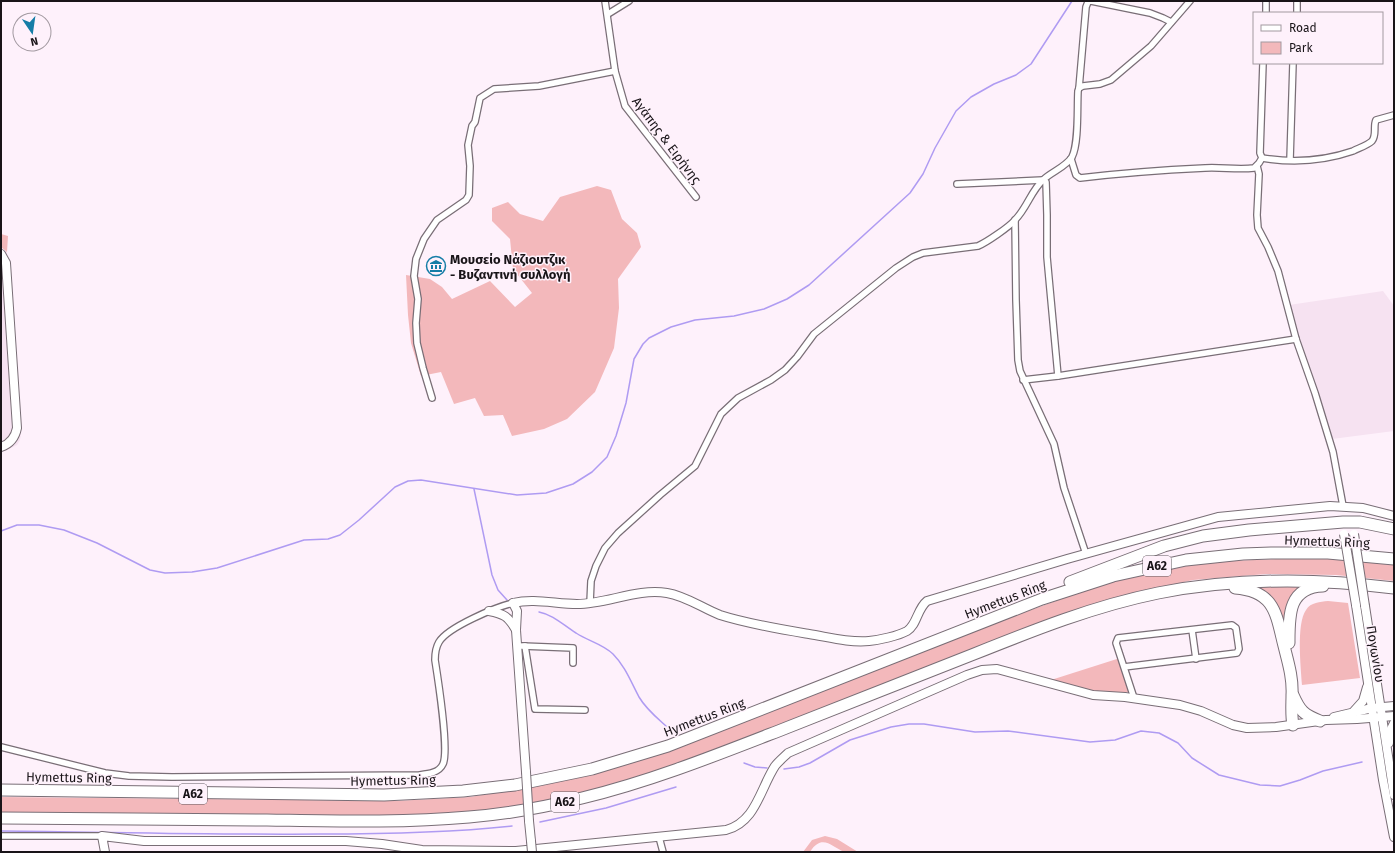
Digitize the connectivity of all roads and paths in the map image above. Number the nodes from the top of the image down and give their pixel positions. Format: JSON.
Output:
{"nodes":[{"id":1,"x":605,"y":1,"type":"edge"},
{"id":2,"x":629,"y":1,"type":"edge"},
{"id":3,"x":1091,"y":1,"type":"edge"},
{"id":4,"x":1190,"y":1,"type":"edge"},
{"id":5,"x":1266,"y":1,"type":"edge"},
{"id":6,"x":1298,"y":1,"type":"edge"},
{"id":7,"x":1266,"y":12,"type":"edge"},
{"id":8,"x":1296,"y":12,"type":"edge"},
{"id":9,"x":608,"y":14,"type":"junction"},
{"id":10,"x":1171,"y":22,"type":"junction"},
{"id":11,"x":1263,"y":64,"type":"edge"},
{"id":12,"x":1293,"y":64,"type":"edge"},
{"id":13,"x":615,"y":71,"type":"junction"},
{"id":14,"x":1079,"y":88,"type":"junction"},
{"id":15,"x":1394,"y":115,"type":"edge"},
{"id":16,"x":1262,"y":158,"type":"junction"},
{"id":17,"x":1071,"y":159,"type":"junction"},
{"id":18,"x":1290,"y":160,"type":"junction"},
{"id":19,"x":1256,"y":166,"type":"junction"},
{"id":20,"x":1043,"y":180,"type":"junction"},
{"id":21,"x":957,"y":184,"type":"dead end"},
{"id":22,"x":696,"y":197,"type":"dead end"},
{"id":23,"x":1016,"y":220,"type":"junction"},
{"id":24,"x":1,"y":254,"type":"edge"},
{"id":25,"x":1296,"y":339,"type":"junction"},
{"id":26,"x":1058,"y":376,"type":"junction"},
{"id":27,"x":1023,"y":380,"type":"junction"},
{"id":28,"x":432,"y":398,"type":"dead end"},
{"id":29,"x":1,"y":447,"type":"edge"},
{"id":30,"x":1343,"y":506,"type":"junction"},
{"id":31,"x":1394,"y":516,"type":"edge"},
{"id":32,"x":1348,"y":521,"type":"junction"},
{"id":33,"x":1394,"y":529,"type":"edge"},
{"id":34,"x":1086,"y":554,"type":"junction"},
{"id":35,"x":1394,"y":559,"type":"edge"},
{"id":36,"x":1353,"y":584,"type":"junction"},
{"id":37,"x":1198,"y":587,"type":"junction"},
{"id":38,"x":1394,"y":588,"type":"edge"},
{"id":39,"x":532,"y":601,"type":"junction"},
{"id":40,"x":513,"y":603,"type":"junction"},
{"id":41,"x":590,"y":603,"type":"junction"},
{"id":42,"x":489,"y":611,"type":"junction"},
{"id":43,"x":993,"y":618,"type":"junction"},
{"id":44,"x":514,"y":620,"type":"junction"},
{"id":45,"x":1192,"y":630,"type":"junction"},
{"id":46,"x":521,"y":646,"type":"junction"},
{"id":47,"x":1196,"y":659,"type":"junction"},
{"id":48,"x":1288,"y":662,"type":"junction"},
{"id":49,"x":573,"y":663,"type":"dead end"},
{"id":50,"x":1124,"y":668,"type":"junction"},
{"id":51,"x":1368,"y":680,"type":"junction"},
{"id":52,"x":1134,"y":698,"type":"junction"},
{"id":53,"x":1294,"y":698,"type":"junction"},
{"id":54,"x":1394,"y":706,"type":"edge"},
{"id":55,"x":1381,"y":707,"type":"junction"},
{"id":56,"x":1372,"y":708,"type":"junction"},
{"id":57,"x":585,"y":710,"type":"dead end"},
{"id":58,"x":1353,"y":712,"type":"junction"},
{"id":59,"x":1394,"y":716,"type":"edge"},
{"id":60,"x":1382,"y":717,"type":"junction"},
{"id":61,"x":1373,"y":718,"type":"junction"},
{"id":62,"x":1323,"y":720,"type":"junction"},
{"id":63,"x":1394,"y":723,"type":"edge"},
{"id":64,"x":1295,"y":725,"type":"junction"},
{"id":65,"x":1,"y":748,"type":"edge"},
{"id":66,"x":1388,"y":755,"type":"junction"},
{"id":67,"x":1,"y":790,"type":"edge"},
{"id":68,"x":1394,"y":795,"type":"edge"},
{"id":69,"x":1,"y":818,"type":"edge"},
{"id":70,"x":1,"y":836,"type":"edge"},
{"id":71,"x":102,"y":836,"type":"junction"},
{"id":72,"x":659,"y":837,"type":"junction"},
{"id":73,"x":1394,"y":837,"type":"edge"},
{"id":74,"x":516,"y":851,"type":"edge"},
{"id":75,"x":105,"y":852,"type":"edge"},
{"id":76,"x":532,"y":852,"type":"edge"},
{"id":77,"x":663,"y":852,"type":"edge"}],
"edges":[{"from":1,"to":9,"type":"street","name":"Αγάπης & Ειρήνης"},
{"from":2,"to":9,"type":"street"},
{"from":3,"to":10,"type":"street"},
{"from":3,"to":14,"type":"street"},
{"from":4,"to":10,"type":"street"},
{"from":5,"to":7,"type":"street"},
{"from":6,"to":8,"type":"street"},
{"from":9,"to":13,"type":"street","name":"Αγάπης & Ειρήνης"},
{"from":10,"to":14,"type":"street"},
{"from":11,"to":16,"type":"street"},
{"from":12,"to":18,"type":"street"},
{"from":13,"to":22,"type":"street","name":"Αγάπης & Ειρήνης"},
{"from":13,"to":28,"type":"street"},
{"from":14,"to":17,"type":"street"},
{"from":15,"to":18,"type":"street"},
{"from":16,"to":18,"type":"street"},
{"from":16,"to":19,"type":"street"},
{"from":17,"to":19,"type":"street"},
{"from":17,"to":20,"type":"street"},
{"from":19,"to":25,"type":"street"},
{"from":20,"to":21,"type":"street"},
{"from":20,"to":23,"type":"street"},
{"from":20,"to":26,"type":"street"},
{"from":23,"to":27,"type":"street"},
{"from":23,"to":41,"type":"street"},
{"from":24,"to":29,"type":"street"},
{"from":25,"to":26,"type":"street"},
{"from":25,"to":30,"type":"street"},
{"from":26,"to":27,"type":"street"},
{"from":27,"to":34,"type":"street"},
{"from":30,"to":31,"type":"street"},
{"from":30,"to":34,"type":"street"},
{"from":32,"to":33,"type":"highway"},
{"from":32,"to":43,"type":"highway"},
{"from":32,"to":51,"type":"street","name":"Πογωνίου","bridge":true},
{"from":32,"to":55,"type":"street","name":"Πογωνίου","bridge":true},
{"from":34,"to":41,"type":"street"},
{"from":35,"to":43,"type":"highway","name":"Hymettus Ring","number":"Α62"},
{"from":36,"to":37,"type":"highway","number":"Α62"},
{"from":36,"to":38,"type":"highway","number":"Α62"},
{"from":36,"to":48,"type":"highway"},
{"from":37,"to":48,"type":"highway"},
{"from":37,"to":69,"type":"highway","number":"Α62"},
{"from":39,"to":40,"type":"street"},
{"from":39,"to":41,"type":"street"},
{"from":39,"to":44,"type":"street"},
{"from":40,"to":42,"type":"street"},
{"from":40,"to":44,"type":"street"},
{"from":42,"to":44,"type":"street"},
{"from":42,"to":65,"type":"street"},
{"from":43,"to":67,"type":"highway","name":"Hymettus Ring","number":"Α62"},
{"from":44,"to":46,"type":"street"},
{"from":45,"to":47,"type":"street"},
{"from":45,"to":47,"type":"street"},
{"from":45,"to":50,"type":"street"},
{"from":46,"to":49,"type":"street"},
{"from":46,"to":57,"type":"street"},
{"from":46,"to":76,"type":"street","bridge":true},
{"from":47,"to":50,"type":"street"},
{"from":48,"to":53,"type":"highway"},
{"from":50,"to":52,"type":"street"},
{"from":51,"to":56,"type":"street","name":"Πογωνίου"},
{"from":51,"to":58,"type":"street"},
{"from":52,"to":64,"type":"street"},
{"from":52,"to":72,"type":"street"},
{"from":53,"to":62,"type":"highway"},
{"from":53,"to":64,"type":"highway"},
{"from":54,"to":55,"type":"street"},
{"from":55,"to":56,"type":"street"},
{"from":55,"to":60,"type":"street","name":"Πογωνίου"},
{"from":56,"to":58,"type":"street"},
{"from":56,"to":61,"type":"street","name":"Πογωνίου"},
{"from":58,"to":62,"type":"street"},
{"from":59,"to":60,"type":"street"},
{"from":60,"to":61,"type":"street"},
{"from":60,"to":66,"type":"street","name":"Πογωνίου"},
{"from":61,"to":62,"type":"street"},
{"from":61,"to":73,"type":"street","name":"Πογωνίου"},
{"from":62,"to":64,"type":"street"},
{"from":63,"to":66,"type":"street"},
{"from":66,"to":68,"type":"street","name":"Πογωνίου"},
{"from":70,"to":71,"type":"street"},
{"from":71,"to":74,"type":"street"},
{"from":71,"to":75,"type":"street"},
{"from":72,"to":74,"type":"street"},
{"from":72,"to":77,"type":"street"}]}
